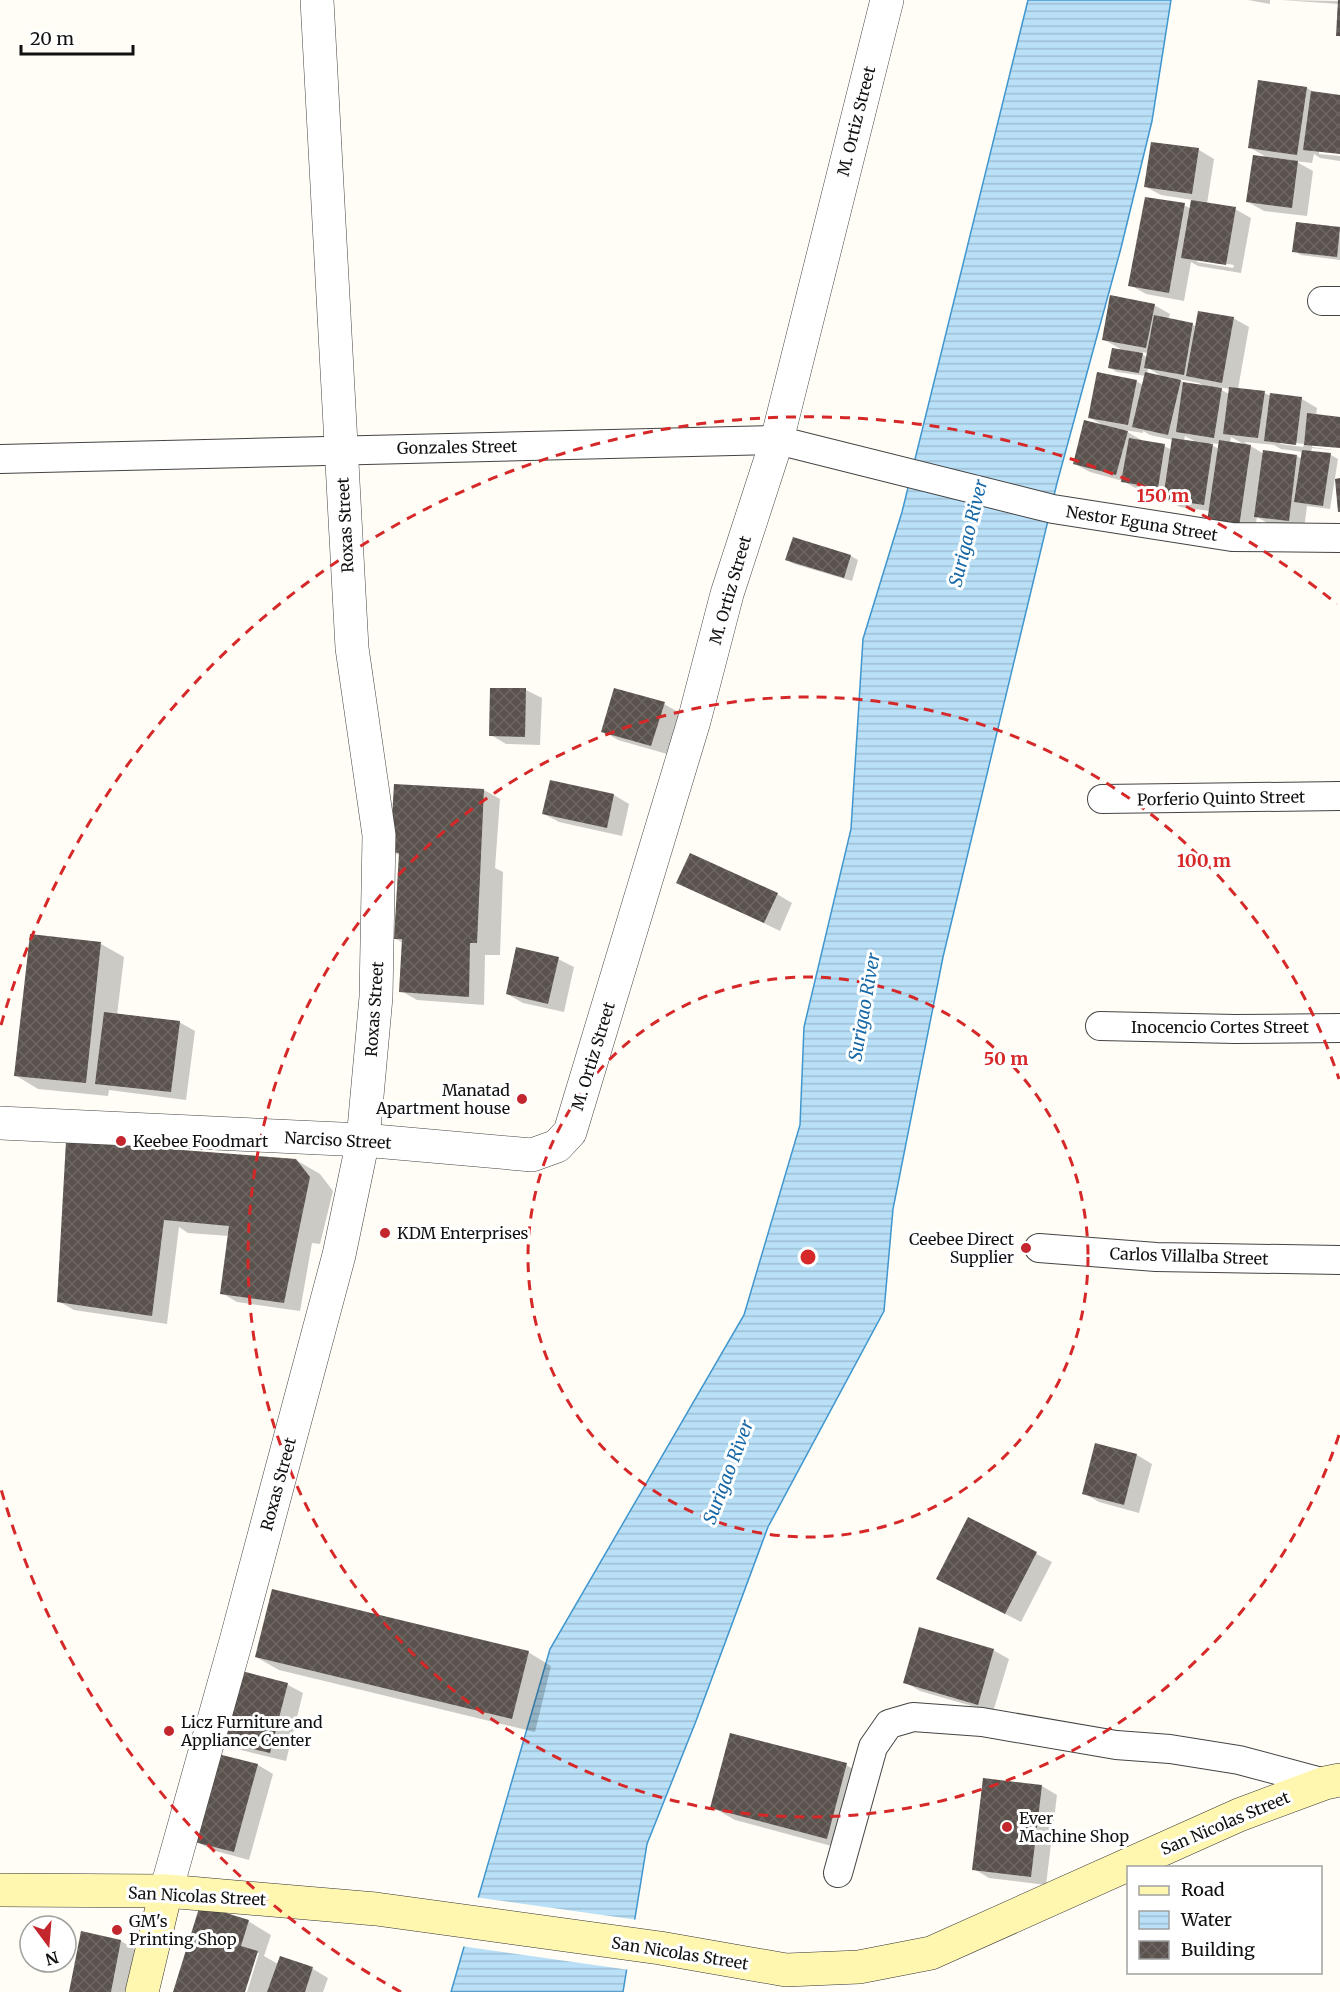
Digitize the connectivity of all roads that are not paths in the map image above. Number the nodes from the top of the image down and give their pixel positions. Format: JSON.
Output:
{"nodes":[{"id":1,"x":317,"y":0,"type":"edge"},
{"id":2,"x":887,"y":0,"type":"edge"},
{"id":3,"x":777,"y":440,"type":"junction"},
{"id":4,"x":341,"y":449,"type":"junction"},
{"id":5,"x":0,"y":459,"type":"edge"},
{"id":6,"x":910,"y":474,"type":"joint"},
{"id":7,"x":1340,"y":538,"type":"edge"},
{"id":8,"x":1340,"y":796,"type":"edge"},
{"id":9,"x":1102,"y":799,"type":"dead end"},
{"id":10,"x":1100,"y":1026,"type":"dead end"},
{"id":11,"x":1340,"y":1028,"type":"edge"},
{"id":12,"x":0,"y":1123,"type":"edge"},
{"id":13,"x":363,"y":1140,"type":"junction"},
{"id":14,"x":532,"y":1155,"type":"joint"},
{"id":15,"x":1039,"y":1248,"type":"dead end"},
{"id":16,"x":1340,"y":1260,"type":"edge"},
{"id":17,"x":1333,"y":1782,"type":"edge"},
{"id":18,"x":838,"y":1873,"type":"dead end"},
{"id":19,"x":0,"y":1890,"type":"edge"},
{"id":20,"x":166,"y":1892,"type":"junction"},
{"id":21,"x":142,"y":1992,"type":"edge"}],
"edges":[{"from":1,"to":4,"type":"street","name":"Roxas Street"},
{"from":2,"to":3,"type":"street","name":"M. Ortiz Street"},
{"from":3,"to":4,"type":"street","name":"Gonzales Street"},
{"from":3,"to":6,"type":"street","name":"Gonzales Street"},
{"from":3,"to":14,"type":"street","name":"M. Ortiz Street"},
{"from":4,"to":5,"type":"street","name":"Gonzales Street"},
{"from":4,"to":13,"type":"street","name":"Roxas Street"},
{"from":6,"to":7,"type":"street","name":"Nestor Eguna Street"},
{"from":8,"to":9,"type":"street","name":"Porferio Quinto Street"},
{"from":10,"to":11,"type":"street","name":"Inocencio Cortes Street"},
{"from":12,"to":13,"type":"street","name":"Narciso Street"},
{"from":13,"to":14,"type":"street","name":"Narciso Street"},
{"from":13,"to":20,"type":"street","name":"Roxas Street"},
{"from":15,"to":16,"type":"street","name":"Carlos Villalba Street"},
{"from":17,"to":18,"type":"street"},
{"from":17,"to":20,"type":"main road","name":"San Nicolas Street"},
{"from":19,"to":20,"type":"main road","name":"San Nicolas Street"},
{"from":20,"to":21,"type":"main road","name":"Roxas Street"}]}
